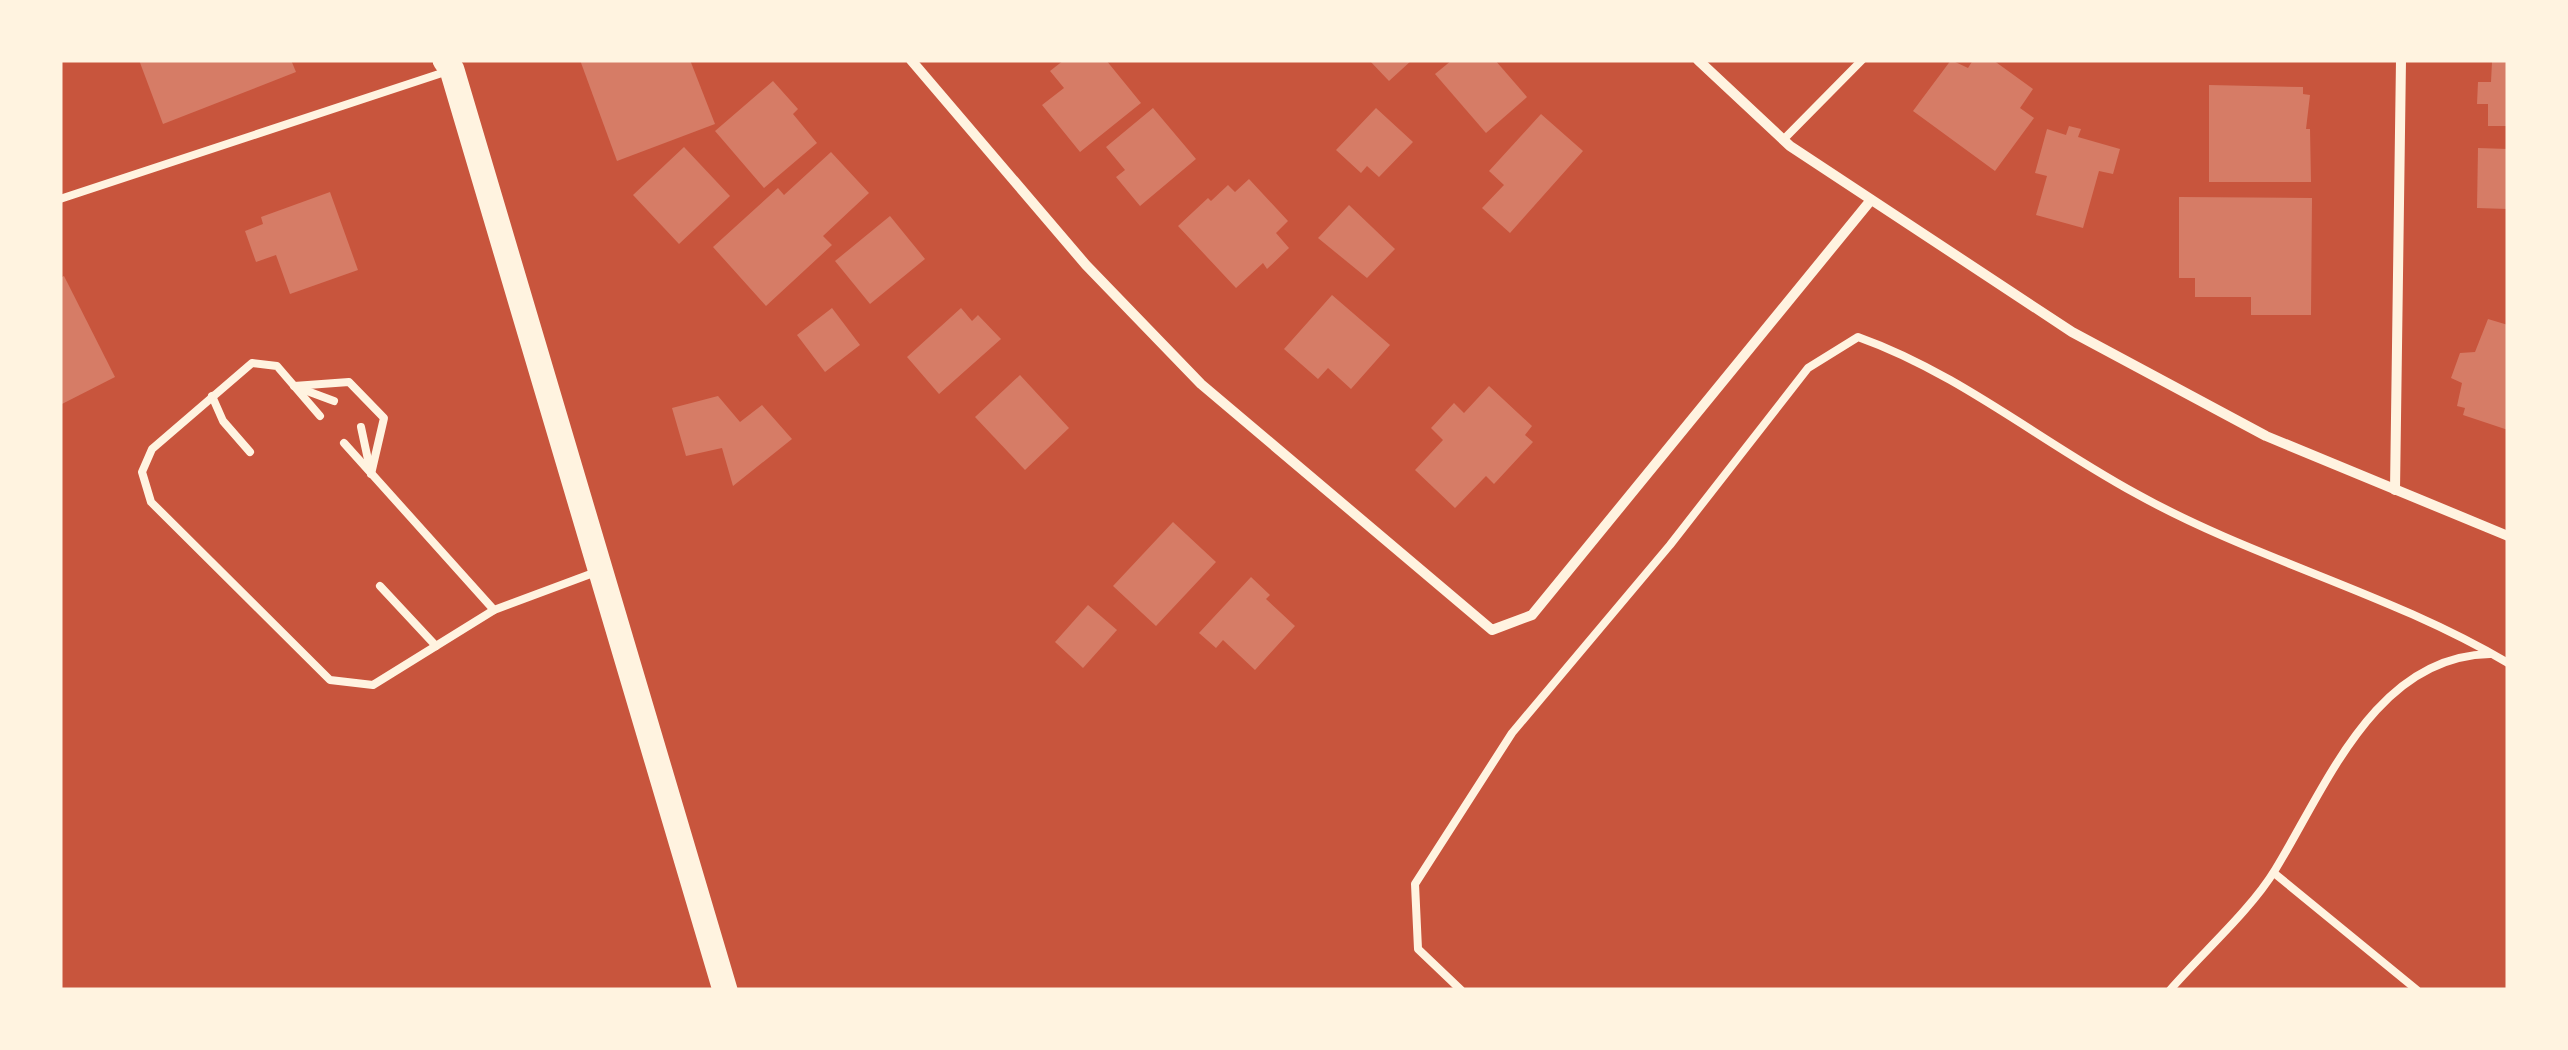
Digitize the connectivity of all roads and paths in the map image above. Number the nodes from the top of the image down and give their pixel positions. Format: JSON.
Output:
{"nodes":[{"id":1,"x":911,"y":60,"type":"edge"},
{"id":2,"x":1699,"y":60,"type":"edge"},
{"id":3,"x":1862,"y":60,"type":"edge"},
{"id":4,"x":2400,"y":60,"type":"edge"},
{"id":5,"x":450,"y":63,"type":"edge"},
{"id":6,"x":1783,"y":140,"type":"junction"},
{"id":7,"x":60,"y":200,"type":"edge"},
{"id":8,"x":1871,"y":200,"type":"junction"},
{"id":9,"x":294,"y":386,"type":"junction"},
{"id":10,"x":212,"y":396,"type":"junction"},
{"id":11,"x":334,"y":401,"type":"dead end"},
{"id":12,"x":320,"y":416,"type":"dead end"},
{"id":13,"x":360,"y":427,"type":"dead end"},
{"id":14,"x":344,"y":444,"type":"dead end"},
{"id":15,"x":250,"y":452,"type":"dead end"},
{"id":16,"x":372,"y":474,"type":"junction"},
{"id":17,"x":2395,"y":490,"type":"junction"},
{"id":18,"x":2508,"y":536,"type":"edge"},
{"id":19,"x":600,"y":571,"type":"junction"},
{"id":20,"x":380,"y":586,"type":"dead end"},
{"id":21,"x":494,"y":610,"type":"junction"},
{"id":22,"x":436,"y":646,"type":"junction"},
{"id":23,"x":2493,"y":654,"type":"junction"},
{"id":24,"x":2508,"y":663,"type":"edge"},
{"id":25,"x":2274,"y":873,"type":"junction"},
{"id":26,"x":725,"y":990,"type":"edge"},
{"id":27,"x":1461,"y":990,"type":"edge"},
{"id":28,"x":2170,"y":990,"type":"edge"},
{"id":29,"x":2416,"y":990,"type":"edge"}],
"edges":[{"from":1,"to":8,"type":"street"},
{"from":2,"to":6,"type":"street"},
{"from":3,"to":6,"type":"lane"},
{"from":4,"to":17,"type":"street"},
{"from":5,"to":7,"type":"lane"},
{"from":5,"to":19,"type":"main road"},
{"from":6,"to":8,"type":"street"},
{"from":8,"to":17,"type":"street"},
{"from":9,"to":10,"type":"lane"},
{"from":9,"to":11,"type":"lane"},
{"from":9,"to":12,"type":"lane"},
{"from":9,"to":16,"type":"lane"},
{"from":10,"to":15,"type":"lane"},
{"from":10,"to":22,"type":"lane"},
{"from":13,"to":16,"type":"lane"},
{"from":14,"to":16,"type":"lane"},
{"from":16,"to":21,"type":"lane"},
{"from":17,"to":18,"type":"street"},
{"from":19,"to":21,"type":"lane"},
{"from":19,"to":26,"type":"main road"},
{"from":20,"to":22,"type":"lane"},
{"from":21,"to":22,"type":"lane"},
{"from":23,"to":24,"type":"lane"},
{"from":23,"to":25,"type":"lane"},
{"from":23,"to":27,"type":"lane"},
{"from":25,"to":28,"type":"lane"},
{"from":25,"to":29,"type":"lane"}]}
